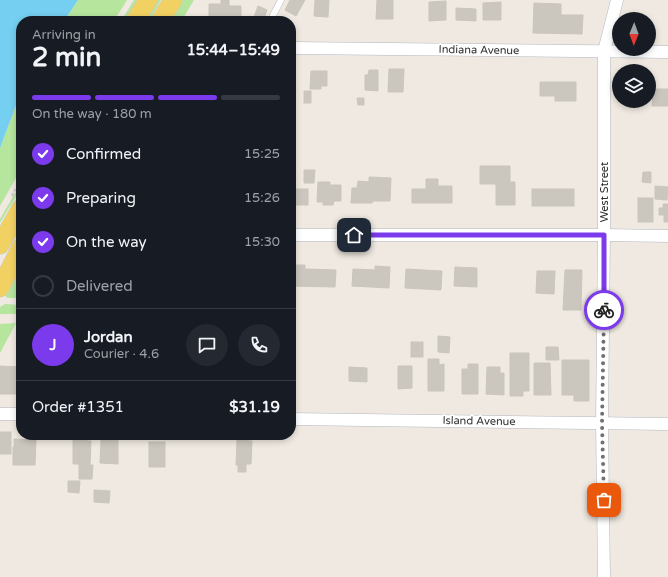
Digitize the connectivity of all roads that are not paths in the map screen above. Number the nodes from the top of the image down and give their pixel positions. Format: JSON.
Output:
{"nodes":[{"id":1,"x":148,"y":0,"type":"edge"},
{"id":2,"x":281,"y":0,"type":"edge"},
{"id":3,"x":617,"y":0,"type":"edge"},
{"id":4,"x":137,"y":16,"type":"edge"},
{"id":5,"x":273,"y":16,"type":"edge"},
{"id":6,"x":296,"y":48,"type":"edge"},
{"id":7,"x":604,"y":51,"type":"junction"},
{"id":8,"x":668,"y":52,"type":"edge"},
{"id":9,"x":16,"y":222,"type":"edge"},
{"id":10,"x":604,"y":235,"type":"junction"},
{"id":11,"x":296,"y":236,"type":"edge"},
{"id":12,"x":668,"y":236,"type":"edge"},
{"id":13,"x":0,"y":245,"type":"edge"},
{"id":14,"x":16,"y":257,"type":"edge"},
{"id":15,"x":0,"y":288,"type":"edge"},
{"id":16,"x":0,"y":414,"type":"edge"},
{"id":17,"x":16,"y":414,"type":"edge"},
{"id":18,"x":296,"y":419,"type":"edge"},
{"id":19,"x":602,"y":423,"type":"junction"},
{"id":20,"x":668,"y":424,"type":"edge"},
{"id":21,"x":604,"y":577,"type":"edge"}],
"edges":[{"from":1,"to":4,"type":"main road"},
{"from":2,"to":5,"type":"lane"},
{"from":3,"to":7,"type":"street","name":"West Street"},
{"from":6,"to":7,"type":"street","name":"Indiana Avenue"},
{"from":7,"to":8,"type":"street","name":"Indiana Avenue"},
{"from":7,"to":10,"type":"street","name":"West Street"},
{"from":9,"to":13,"type":"main road"},
{"from":10,"to":11,"type":"street"},
{"from":10,"to":12,"type":"street"},
{"from":10,"to":19,"type":"street","name":"West Street"},
{"from":14,"to":15,"type":"main road"},
{"from":16,"to":17,"type":"street"},
{"from":18,"to":19,"type":"street","name":"Island Avenue"},
{"from":19,"to":20,"type":"street","name":"Island Avenue"},
{"from":19,"to":21,"type":"street","name":"West Street"}]}
